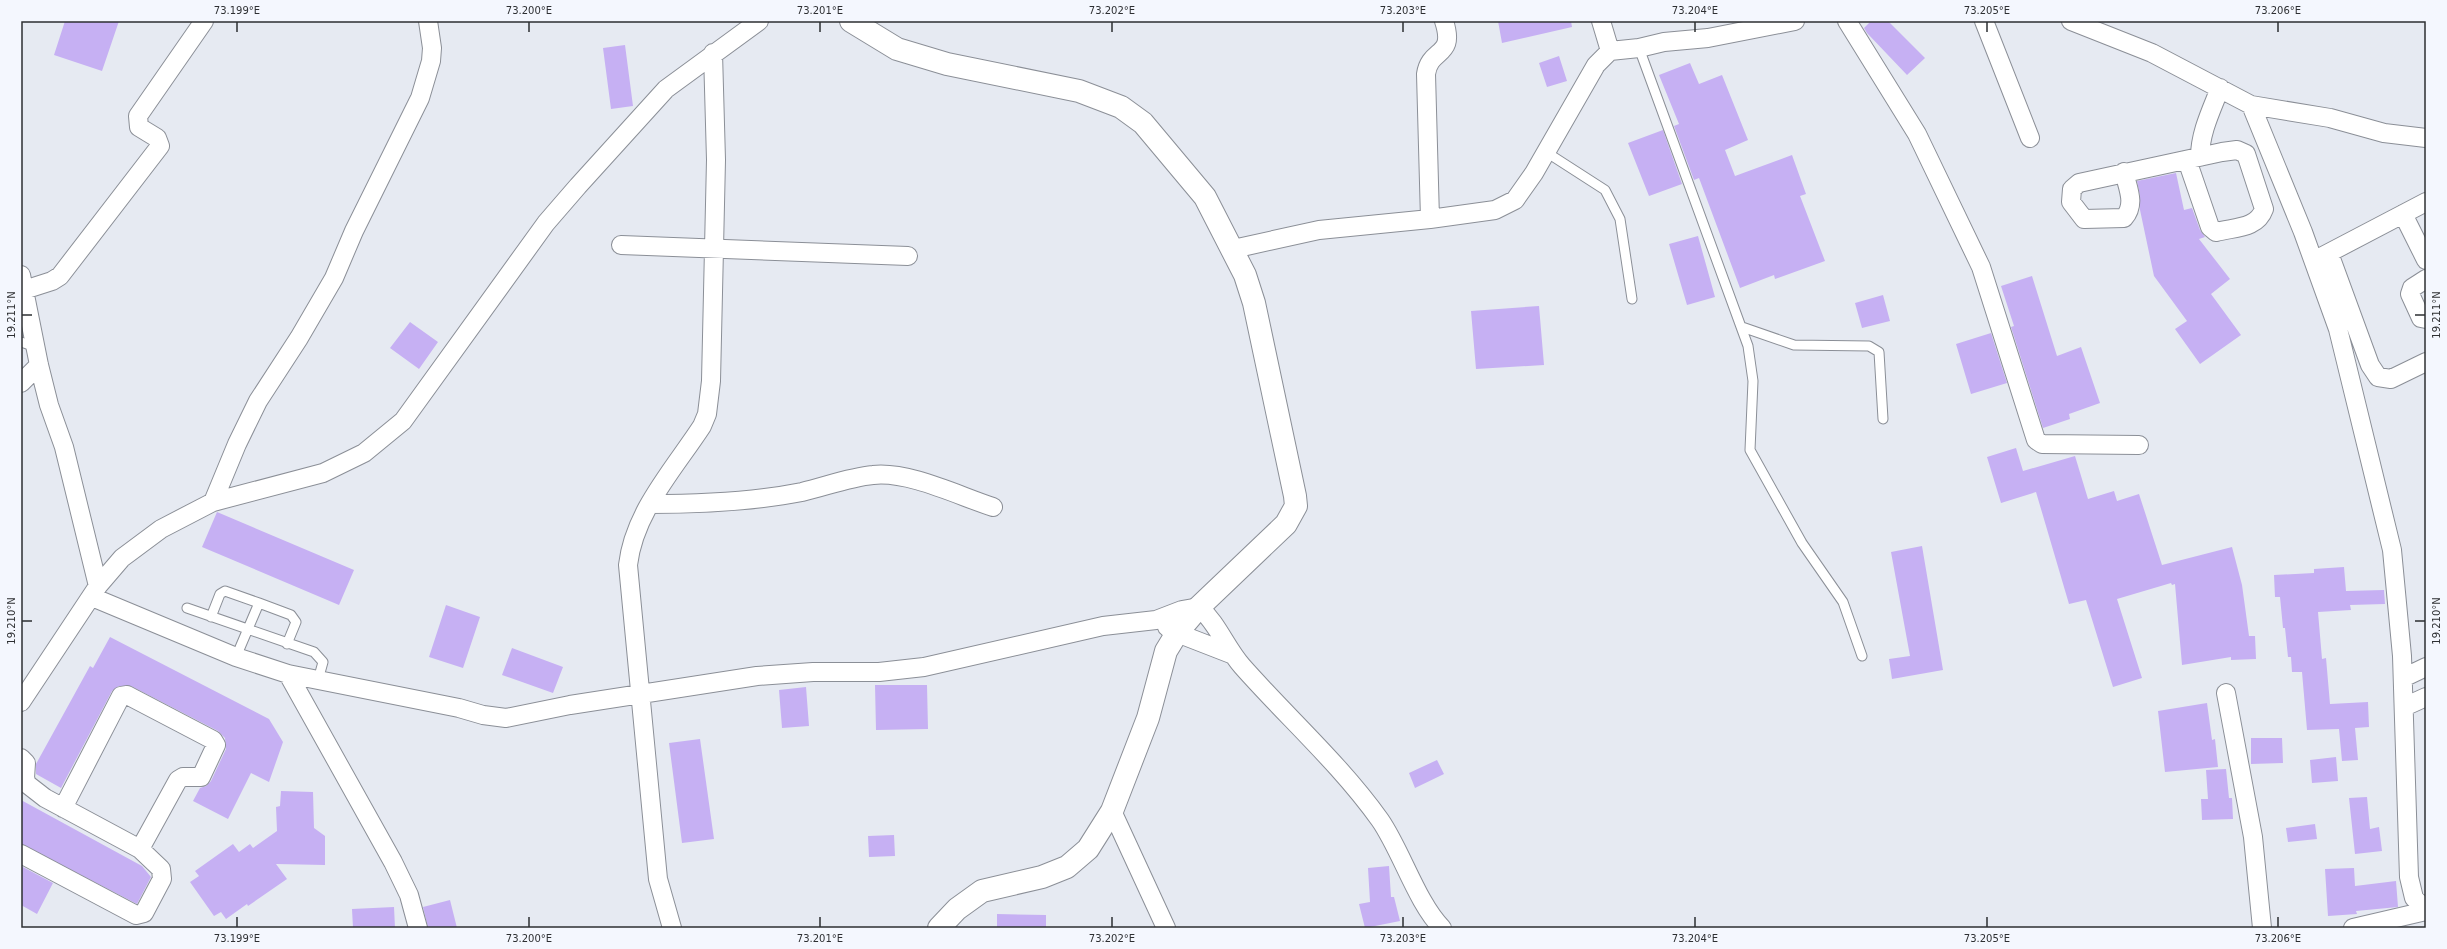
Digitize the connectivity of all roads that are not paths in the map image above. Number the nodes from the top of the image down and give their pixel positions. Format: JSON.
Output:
{"nodes":[{"id":1,"x":204,"y":21,"type":"edge"},
{"id":2,"x":428,"y":21,"type":"edge"},
{"id":3,"x":759,"y":21,"type":"edge"},
{"id":4,"x":851,"y":21,"type":"edge"},
{"id":5,"x":1444,"y":21,"type":"edge"},
{"id":6,"x":1601,"y":21,"type":"edge"},
{"id":7,"x":1795,"y":21,"type":"edge"},
{"id":8,"x":1847,"y":21,"type":"edge"},
{"id":9,"x":1984,"y":21,"type":"edge"},
{"id":10,"x":2071,"y":21,"type":"edge"},
{"id":11,"x":1639,"y":48,"type":"junction"},
{"id":12,"x":1610,"y":51,"type":"junction"},
{"id":13,"x":713,"y":53,"type":"junction"},
{"id":14,"x":2220,"y":88,"type":"junction"},
{"id":15,"x":2251,"y":105,"type":"junction"},
{"id":16,"x":2030,"y":138,"type":"dead end"},
{"id":17,"x":2426,"y":138,"type":"edge"},
{"id":18,"x":1546,"y":152,"type":"junction"},
{"id":19,"x":2193,"y":159,"type":"junction"},
{"id":20,"x":2124,"y":172,"type":"dead end"},
{"id":21,"x":2426,"y":202,"type":"edge"},
{"id":22,"x":2403,"y":214,"type":"junction"},
{"id":23,"x":1430,"y":219,"type":"junction"},
{"id":24,"x":621,"y":245,"type":"dead end"},
{"id":25,"x":714,"y":248,"type":"junction"},
{"id":26,"x":1233,"y":250,"type":"junction"},
{"id":27,"x":2329,"y":252,"type":"junction"},
{"id":28,"x":908,"y":256,"type":"dead end"},
{"id":29,"x":2426,"y":260,"type":"edge"},
{"id":30,"x":2313,"y":261,"type":"junction"},
{"id":31,"x":2426,"y":279,"type":"edge"},
{"id":32,"x":23,"y":283,"type":"edge"},
{"id":33,"x":1632,"y":299,"type":"dead end"},
{"id":34,"x":2426,"y":319,"type":"edge"},
{"id":35,"x":1742,"y":327,"type":"junction"},
{"id":36,"x":28,"y":344,"type":"edge"},
{"id":37,"x":2426,"y":362,"type":"edge"},
{"id":38,"x":39,"y":365,"type":"junction"},
{"id":39,"x":21,"y":384,"type":"edge"},
{"id":40,"x":1883,"y":419,"type":"dead end"},
{"id":41,"x":2139,"y":445,"type":"dead end"},
{"id":42,"x":214,"y":502,"type":"junction"},
{"id":43,"x":650,"y":504,"type":"junction"},
{"id":44,"x":993,"y":507,"type":"dead end"},
{"id":45,"x":95,"y":591,"type":"junction"},
{"id":46,"x":259,"y":603,"type":"junction"},
{"id":47,"x":1199,"y":607,"type":"junction"},
{"id":48,"x":187,"y":608,"type":"dead end"},
{"id":49,"x":210,"y":617,"type":"junction"},
{"id":50,"x":1156,"y":620,"type":"junction"},
{"id":51,"x":248,"y":630,"type":"junction"},
{"id":52,"x":1177,"y":633,"type":"junction"},
{"id":53,"x":287,"y":644,"type":"junction"},
{"id":54,"x":1231,"y":654,"type":"junction"},
{"id":55,"x":1862,"y":656,"type":"dead end"},
{"id":56,"x":236,"y":657,"type":"junction"},
{"id":57,"x":2426,"y":667,"type":"edge"},
{"id":58,"x":288,"y":674,"type":"junction"},
{"id":59,"x":2403,"y":678,"type":"junction"},
{"id":60,"x":318,"y":680,"type":"junction"},
{"id":61,"x":2226,"y":693,"type":"dead end"},
{"id":62,"x":640,"y":694,"type":"junction"},
{"id":63,"x":2426,"y":697,"type":"edge"},
{"id":64,"x":21,"y":702,"type":"edge"},
{"id":65,"x":2404,"y":707,"type":"junction"},
{"id":66,"x":21,"y":758,"type":"edge"},
{"id":67,"x":23,"y":784,"type":"edge"},
{"id":68,"x":63,"y":808,"type":"junction"},
{"id":69,"x":1112,"y":811,"type":"junction"},
{"id":70,"x":140,"y":849,"type":"junction"},
{"id":71,"x":21,"y":854,"type":"edge"},
{"id":72,"x":2426,"y":911,"type":"edge"},
{"id":73,"x":1438,"y":926,"type":"edge"},
{"id":74,"x":418,"y":928,"type":"edge"},
{"id":75,"x":672,"y":928,"type":"edge"},
{"id":76,"x":939,"y":928,"type":"edge"},
{"id":77,"x":1166,"y":928,"type":"edge"},
{"id":78,"x":2262,"y":928,"type":"edge"},
{"id":79,"x":2353,"y":928,"type":"edge"}],
"edges":[{"from":1,"to":32,"type":"street"},
{"from":2,"to":42,"type":"street"},
{"from":3,"to":13,"type":"street"},
{"from":4,"to":26,"type":"street"},
{"from":5,"to":23,"type":"street"},
{"from":6,"to":12,"type":"street"},
{"from":7,"to":11,"type":"street"},
{"from":8,"to":41,"type":"street"},
{"from":9,"to":16,"type":"street"},
{"from":10,"to":14,"type":"street"},
{"from":11,"to":12,"type":"street"},
{"from":11,"to":35,"type":"lane"},
{"from":12,"to":18,"type":"street"},
{"from":13,"to":25,"type":"street"},
{"from":13,"to":42,"type":"street"},
{"from":14,"to":15,"type":"street"},
{"from":14,"to":19,"type":"street"},
{"from":15,"to":17,"type":"street"},
{"from":15,"to":30,"type":"street"},
{"from":18,"to":23,"type":"street"},
{"from":18,"to":33,"type":"lane"},
{"from":19,"to":19,"type":"street"},
{"from":19,"to":20,"type":"street"},
{"from":21,"to":22,"type":"street"},
{"from":22,"to":27,"type":"street"},
{"from":22,"to":29,"type":"street"},
{"from":23,"to":26,"type":"street"},
{"from":24,"to":25,"type":"street"},
{"from":25,"to":28,"type":"street"},
{"from":25,"to":43,"type":"street"},
{"from":26,"to":47,"type":"street"},
{"from":27,"to":30,"type":"street"},
{"from":27,"to":37,"type":"street"},
{"from":30,"to":59,"type":"street"},
{"from":31,"to":34,"type":"street"},
{"from":32,"to":36,"type":"street"},
{"from":35,"to":40,"type":"lane"},
{"from":35,"to":55,"type":"lane"},
{"from":36,"to":38,"type":"street"},
{"from":38,"to":39,"type":"street"},
{"from":38,"to":45,"type":"street"},
{"from":42,"to":45,"type":"street"},
{"from":43,"to":44,"type":"street"},
{"from":43,"to":62,"type":"street"},
{"from":45,"to":56,"type":"street"},
{"from":45,"to":64,"type":"street"},
{"from":46,"to":49,"type":"lane"},
{"from":46,"to":51,"type":"lane"},
{"from":46,"to":53,"type":"lane"},
{"from":47,"to":50,"type":"street"},
{"from":47,"to":52,"type":"street"},
{"from":47,"to":54,"type":"street"},
{"from":48,"to":49,"type":"lane"},
{"from":49,"to":51,"type":"lane"},
{"from":50,"to":52,"type":"street"},
{"from":50,"to":62,"type":"street"},
{"from":51,"to":53,"type":"lane"},
{"from":51,"to":56,"type":"lane"},
{"from":52,"to":54,"type":"street"},
{"from":52,"to":69,"type":"street"},
{"from":53,"to":60,"type":"lane"},
{"from":54,"to":73,"type":"street"},
{"from":56,"to":58,"type":"street"},
{"from":57,"to":59,"type":"street"},
{"from":58,"to":60,"type":"street"},
{"from":58,"to":74,"type":"street"},
{"from":59,"to":65,"type":"street"},
{"from":60,"to":62,"type":"street"},
{"from":61,"to":78,"type":"street"},
{"from":62,"to":75,"type":"street"},
{"from":63,"to":65,"type":"street"},
{"from":65,"to":72,"type":"street"},
{"from":66,"to":67,"type":"street"},
{"from":67,"to":68,"type":"street"},
{"from":68,"to":70,"type":"street"},
{"from":68,"to":70,"type":"street"},
{"from":69,"to":76,"type":"street"},
{"from":69,"to":77,"type":"street"},
{"from":70,"to":71,"type":"street"},
{"from":72,"to":79,"type":"street"}]}
